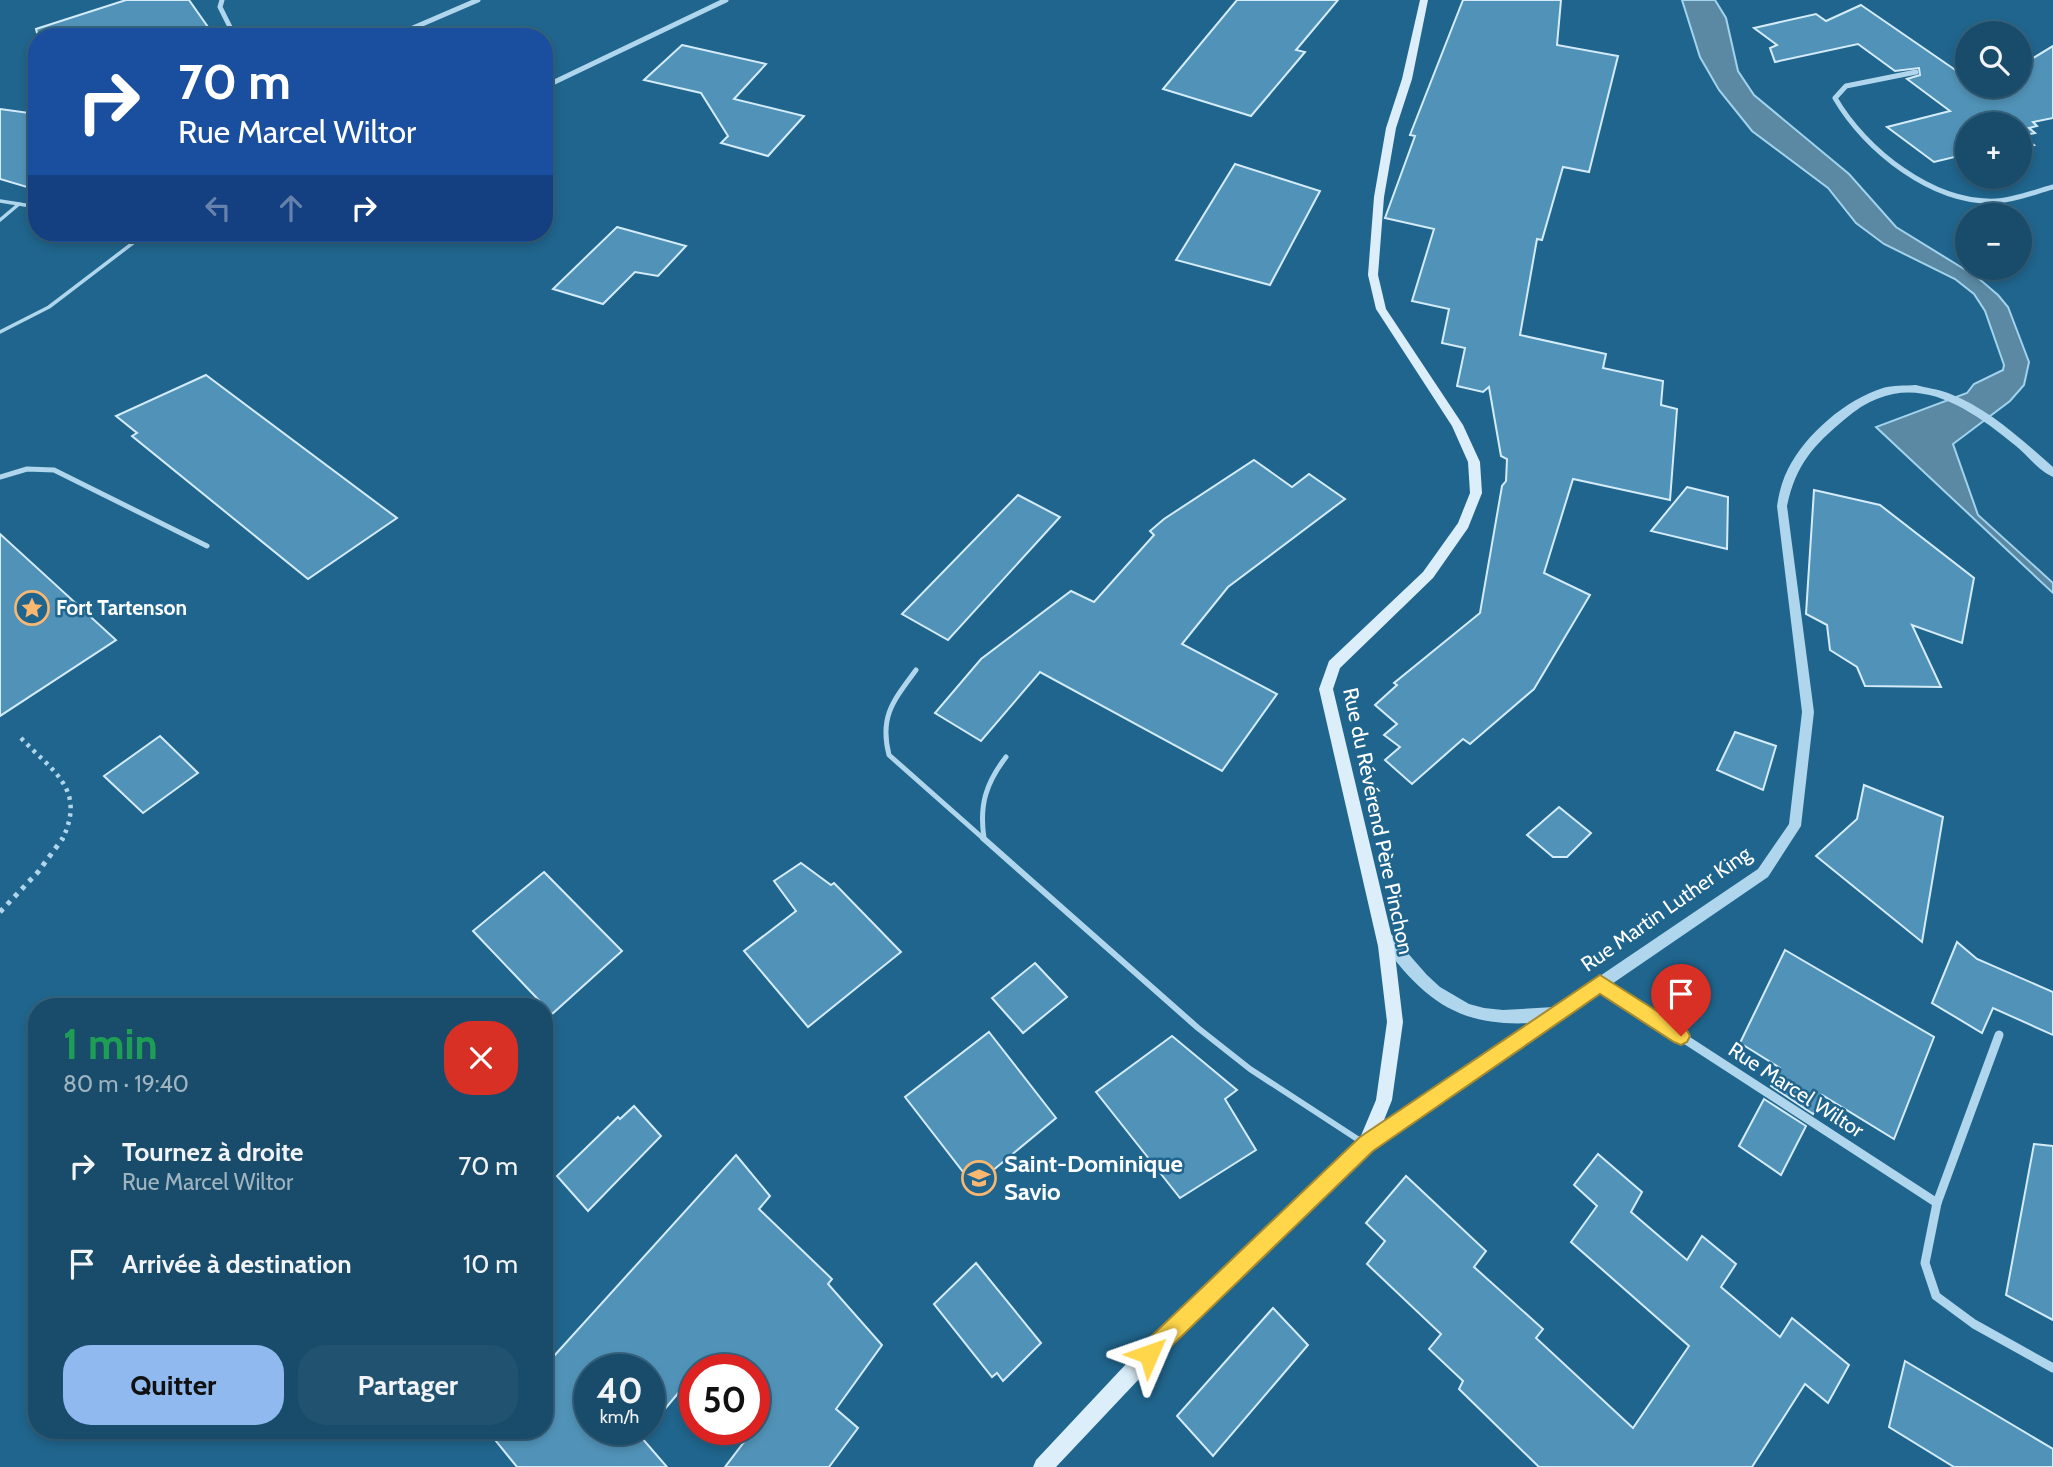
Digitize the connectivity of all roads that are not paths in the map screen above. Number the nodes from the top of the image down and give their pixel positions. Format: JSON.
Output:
{"nodes":[{"id":1,"x":222,"y":0,"type":"edge"},
{"id":2,"x":478,"y":0,"type":"edge"},
{"id":3,"x":726,"y":0,"type":"edge"},
{"id":4,"x":1424,"y":0,"type":"edge"},
{"id":5,"x":230,"y":28,"type":"edge"},
{"id":6,"x":413,"y":28,"type":"edge"},
{"id":7,"x":1916,"y":72,"type":"dead end"},
{"id":8,"x":553,"y":83,"type":"edge"},
{"id":9,"x":2053,"y":187,"type":"edge"},
{"id":10,"x":0,"y":201,"type":"edge"},
{"id":11,"x":19,"y":204,"type":"junction"},
{"id":12,"x":28,"y":206,"type":"edge"},
{"id":13,"x":0,"y":220,"type":"edge"},
{"id":14,"x":137,"y":242,"type":"edge"},
{"id":15,"x":0,"y":331,"type":"edge"},
{"id":16,"x":2053,"y":473,"type":"edge"},
{"id":17,"x":0,"y":477,"type":"edge"},
{"id":18,"x":207,"y":547,"type":"dead end"},
{"id":19,"x":916,"y":670,"type":"dead end"},
{"id":20,"x":1006,"y":757,"type":"dead end"},
{"id":21,"x":984,"y":838,"type":"junction"},
{"id":22,"x":1384,"y":936,"type":"junction"},
{"id":23,"x":1600,"y":984,"type":"junction"},
{"id":24,"x":1558,"y":1013,"type":"junction"},
{"id":25,"x":1999,"y":1035,"type":"dead end"},
{"id":26,"x":1366,"y":1144,"type":"junction"},
{"id":27,"x":1937,"y":1203,"type":"junction"},
{"id":28,"x":2053,"y":1368,"type":"edge"},
{"id":29,"x":1043,"y":1467,"type":"edge"}],
"edges":[{"from":1,"to":5,"type":"street"},
{"from":2,"to":6,"type":"street"},
{"from":3,"to":8,"type":"street"},
{"from":4,"to":22,"type":"main road","name":"Rue du Révérend Père Pinchon"},
{"from":7,"to":9,"type":"street"},
{"from":10,"to":11,"type":"lane"},
{"from":11,"to":12,"type":"lane"},
{"from":11,"to":13,"type":"lane"},
{"from":14,"to":15,"type":"lane"},
{"from":16,"to":23,"type":"street","name":"Rue Martin Luther King"},
{"from":17,"to":18,"type":"lane"},
{"from":19,"to":21,"type":"lane"},
{"from":20,"to":21,"type":"lane"},
{"from":21,"to":26,"type":"lane"},
{"from":22,"to":24,"type":"street"},
{"from":22,"to":26,"type":"main road","name":"Rue du Révérend Père Pinchon"},
{"from":23,"to":24,"type":"street","name":"Rue Martin Luther King"},
{"from":23,"to":27,"type":"street","name":"Rue Marcel Wiltor"},
{"from":24,"to":26,"type":"street","name":"Rue Martin Luther King"},
{"from":25,"to":27,"type":"street"},
{"from":26,"to":29,"type":"main road","name":"Rue Martin Luther King"},
{"from":27,"to":28,"type":"street"}]}
